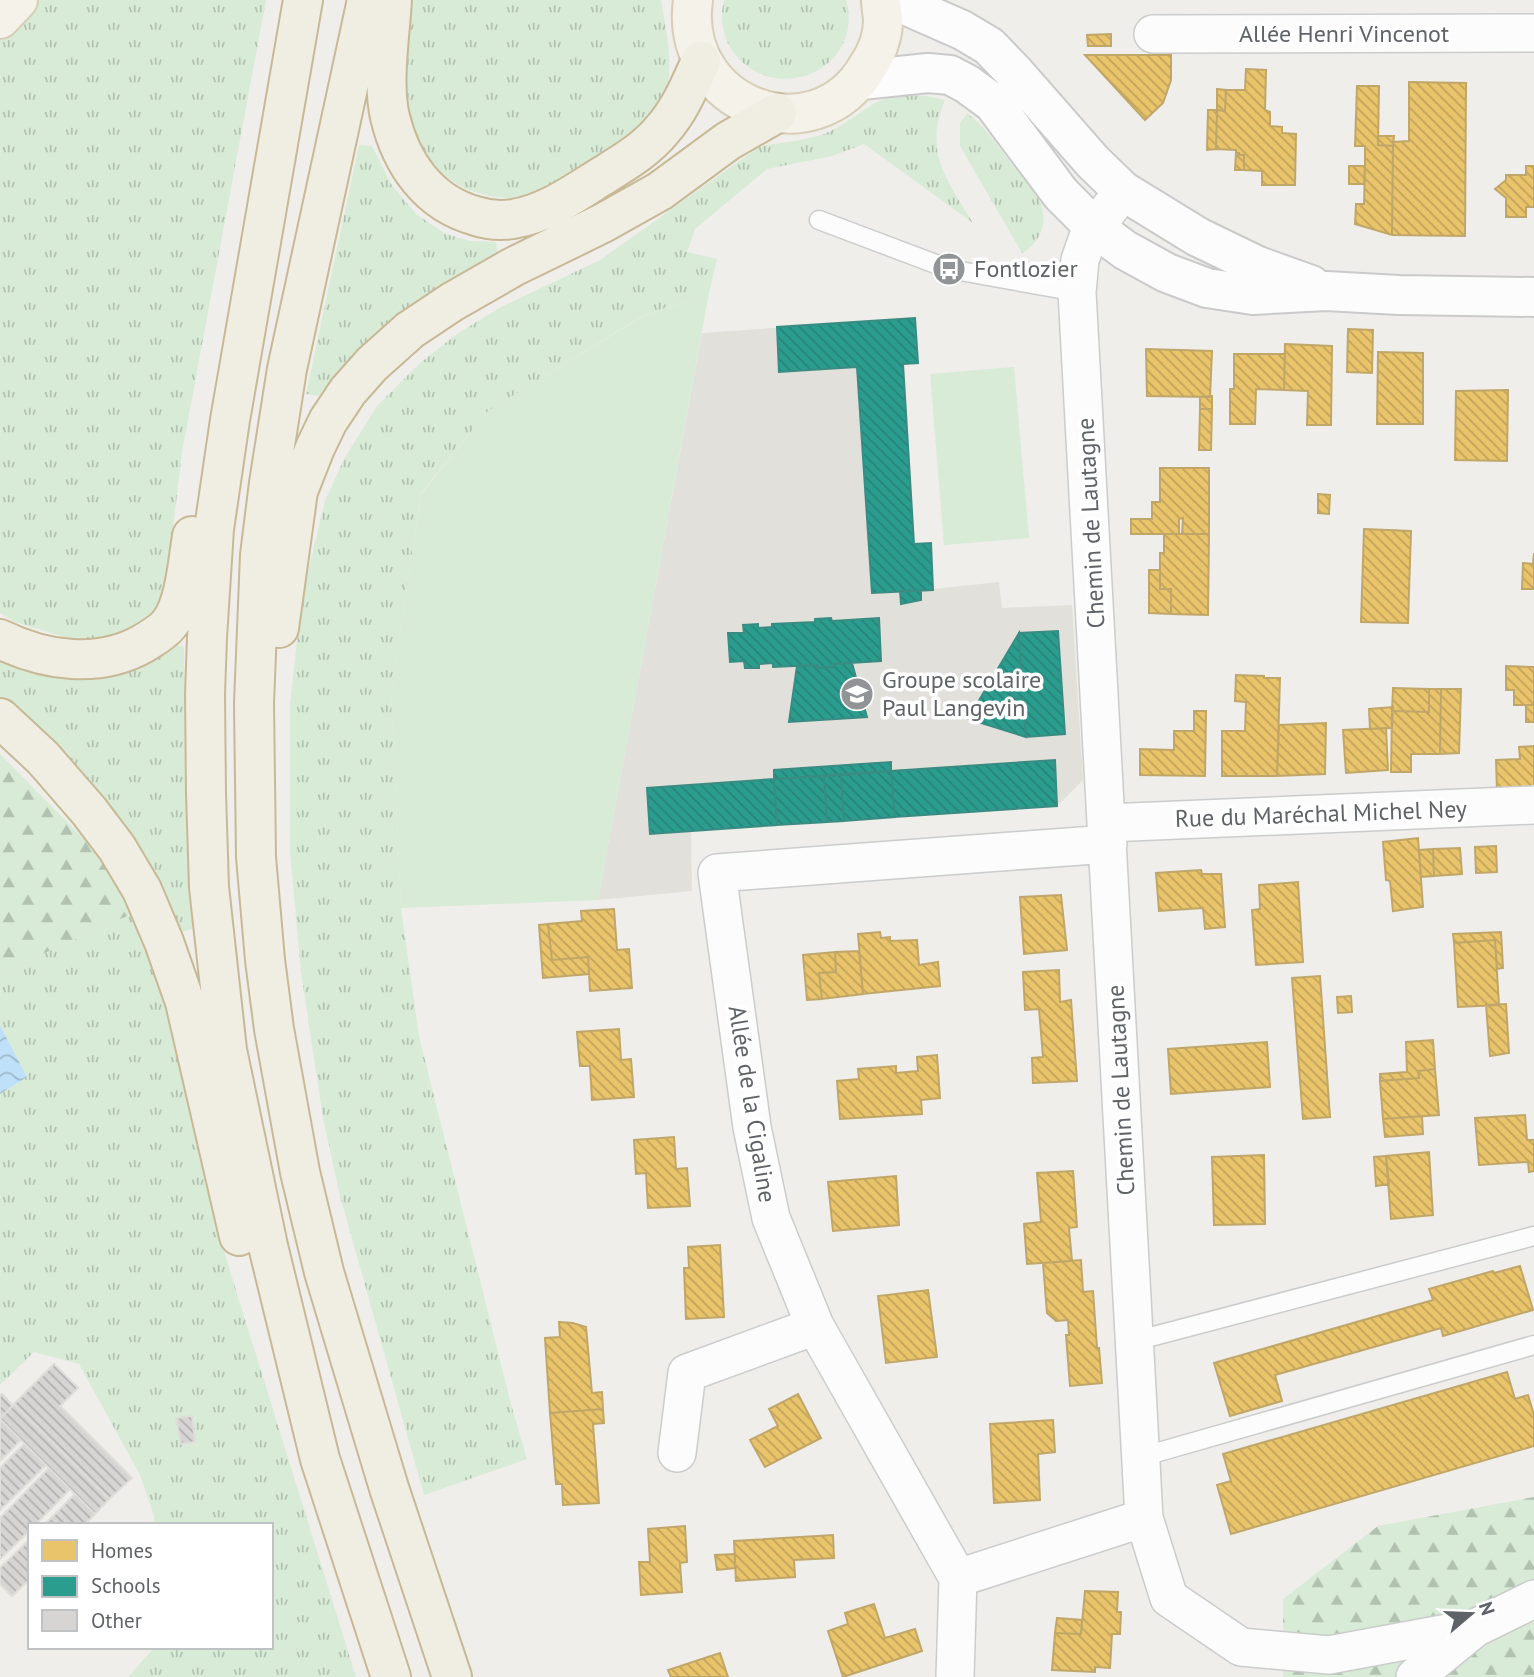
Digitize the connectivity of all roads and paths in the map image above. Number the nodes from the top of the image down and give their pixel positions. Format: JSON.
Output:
{"nodes":[{"id":1,"x":18,"y":0,"type":"edge"},
{"id":2,"x":302,"y":0,"type":"edge"},
{"id":3,"x":367,"y":0,"type":"edge"},
{"id":4,"x":392,"y":0,"type":"edge"},
{"id":5,"x":693,"y":0,"type":"edge"},
{"id":6,"x":881,"y":0,"type":"edge"},
{"id":7,"x":894,"y":0,"type":"edge"},
{"id":8,"x":0,"y":19,"type":"edge"},
{"id":9,"x":1534,"y":33,"type":"edge"},
{"id":10,"x":1153,"y":34,"type":"dead end"},
{"id":11,"x":701,"y":61,"type":"junction"},
{"id":12,"x":861,"y":80,"type":"junction"},
{"id":13,"x":777,"y":113,"type":"junction"},
{"id":14,"x":1123,"y":191,"type":"junction"},
{"id":15,"x":266,"y":210,"type":"junction"},
{"id":16,"x":818,"y":220,"type":"dead end"},
{"id":17,"x":1094,"y":227,"type":"junction"},
{"id":18,"x":1326,"y":291,"type":"junction"},
{"id":19,"x":1077,"y":292,"type":"junction"},
{"id":20,"x":1534,"y":297,"type":"edge"},
{"id":21,"x":0,"y":639,"type":"edge"},
{"id":22,"x":0,"y":718,"type":"edge"},
{"id":23,"x":1534,"y":805,"type":"edge"},
{"id":24,"x":1108,"y":834,"type":"junction"},
{"id":25,"x":256,"y":857,"type":"junction"},
{"id":26,"x":717,"y":873,"type":"joint"},
{"id":27,"x":1534,"y":1236,"type":"edge"},
{"id":28,"x":815,"y":1326,"type":"junction"},
{"id":29,"x":1135,"y":1341,"type":"junction"},
{"id":30,"x":1534,"y":1345,"type":"edge"},
{"id":31,"x":677,"y":1453,"type":"dead end"},
{"id":32,"x":1141,"y":1457,"type":"junction"},
{"id":33,"x":320,"y":1459,"type":"junction"},
{"id":34,"x":1144,"y":1518,"type":"junction"},
{"id":35,"x":958,"y":1578,"type":"junction"},
{"id":36,"x":1534,"y":1599,"type":"edge"},
{"id":37,"x":1475,"y":1628,"type":"junction"},
{"id":38,"x":391,"y":1677,"type":"edge"},
{"id":39,"x":452,"y":1677,"type":"edge"},
{"id":40,"x":955,"y":1677,"type":"edge"},
{"id":41,"x":1415,"y":1677,"type":"edge"}],
"edges":[{"from":1,"to":8,"type":"main road"},
{"from":2,"to":15,"type":"highway"},
{"from":3,"to":25,"type":"highway"},
{"from":4,"to":11,"type":"highway"},
{"from":5,"to":11,"type":"main road"},
{"from":6,"to":12,"type":"main road"},
{"from":7,"to":14,"type":"main road"},
{"from":9,"to":10,"type":"street","name":"Allée Henri Vincenot"},
{"from":11,"to":13,"type":"main road"},
{"from":12,"to":13,"type":"main road"},
{"from":12,"to":17,"type":"main road"},
{"from":13,"to":25,"type":"highway"},
{"from":14,"to":17,"type":"street","name":"Chemin de Lautagne"},
{"from":14,"to":18,"type":"main road"},
{"from":15,"to":21,"type":"highway"},
{"from":15,"to":33,"type":"highway"},
{"from":16,"to":19,"type":"lane"},
{"from":17,"to":18,"type":"main road"},
{"from":17,"to":19,"type":"street","name":"Chemin de Lautagne"},
{"from":18,"to":20,"type":"main road"},
{"from":19,"to":24,"type":"street","name":"Chemin de Lautagne"},
{"from":22,"to":33,"type":"highway"},
{"from":23,"to":24,"type":"street","name":"Rue du Maréchal Michel Ney"},
{"from":24,"to":26,"type":"street","name":"Rue du Maréchal Michel Ney"},
{"from":24,"to":29,"type":"street","name":"Chemin de Lautagne"},
{"from":25,"to":39,"type":"highway"},
{"from":26,"to":28,"type":"street","name":"Allée de la Cigaline"},
{"from":27,"to":29,"type":"lane"},
{"from":28,"to":31,"type":"street"},
{"from":28,"to":35,"type":"street","name":"Allée de la Cigaline"},
{"from":29,"to":32,"type":"street","name":"Chemin de Lautagne"},
{"from":30,"to":32,"type":"lane"},
{"from":32,"to":34,"type":"street","name":"Chemin de Lautagne"},
{"from":33,"to":38,"type":"highway"},
{"from":34,"to":35,"type":"street"},
{"from":34,"to":37,"type":"street","name":"Chemin de Lautagne"},
{"from":35,"to":40,"type":"street"},
{"from":36,"to":37,"type":"street"},
{"from":37,"to":41,"type":"street"}]}
